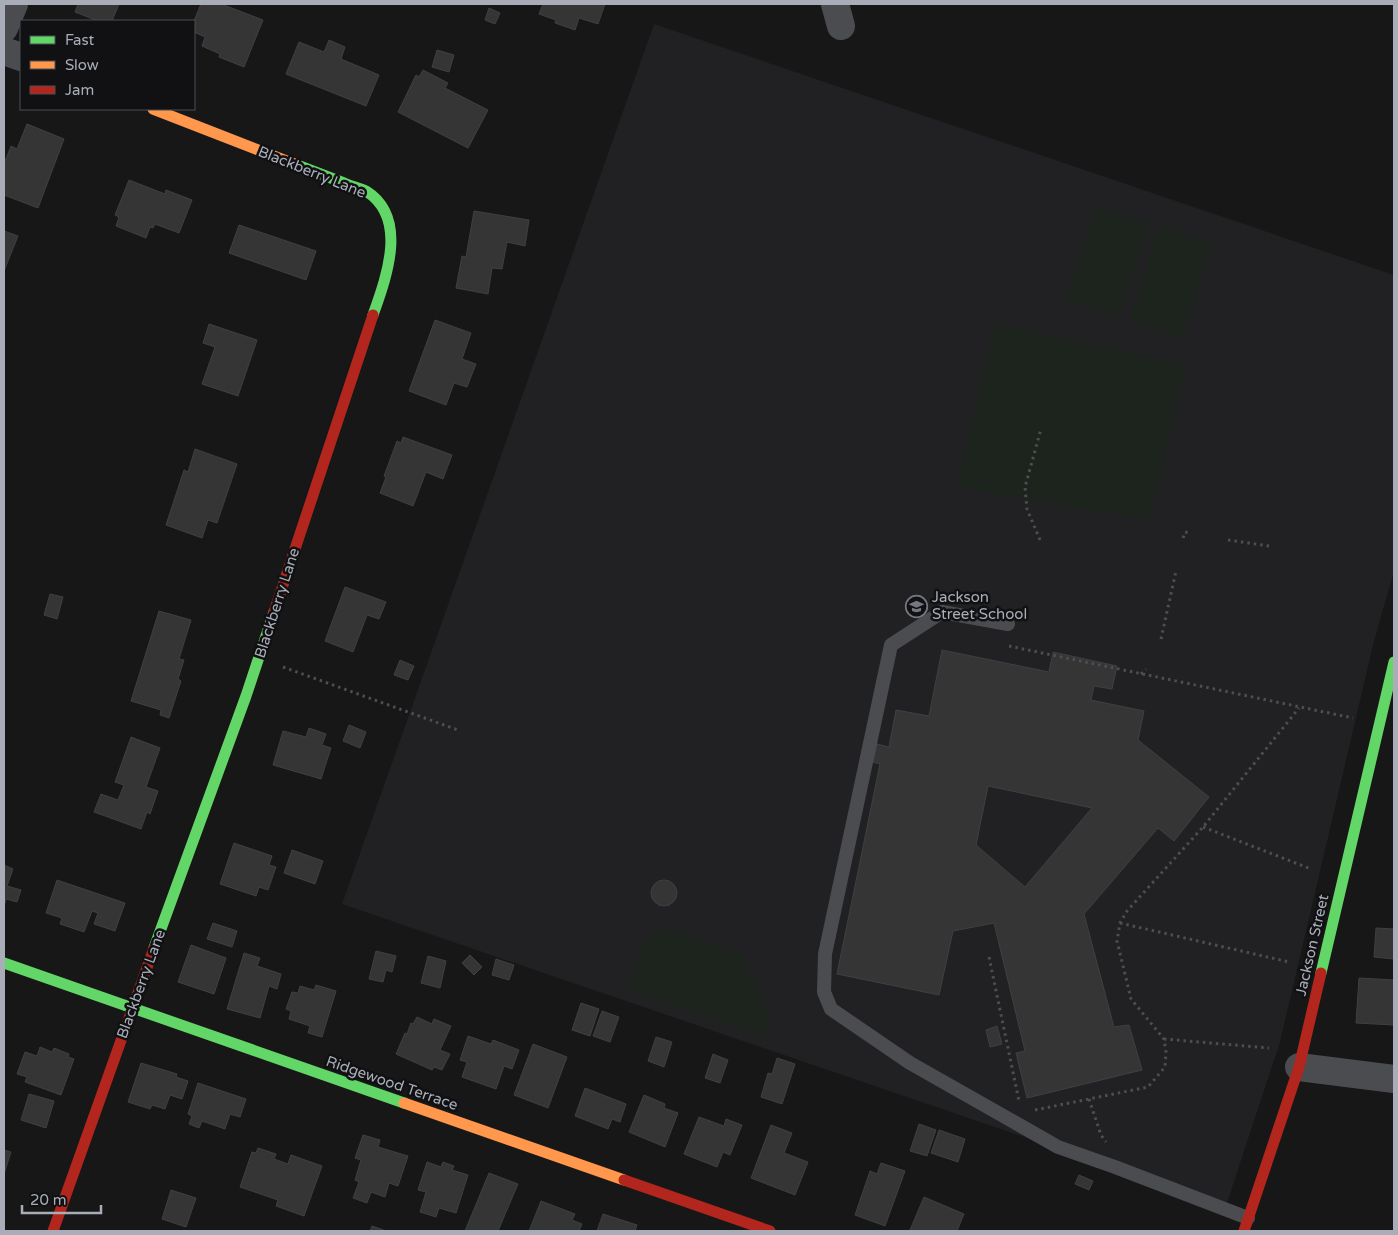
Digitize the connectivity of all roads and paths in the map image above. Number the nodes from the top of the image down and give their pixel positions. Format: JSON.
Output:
{"nodes":[{"id":1,"x":14,"y":4,"type":"edge"},
{"id":2,"x":4,"y":28,"type":"edge"},
{"id":3,"x":4,"y":51,"type":"edge"},
{"id":4,"x":20,"y":58,"type":"edge"},
{"id":5,"x":155,"y":110,"type":"edge"},
{"id":6,"x":1042,"y":429,"type":"dead end"},
{"id":7,"x":1189,"y":533,"type":"dead end"},
{"id":8,"x":1184,"y":538,"type":"dead end"},
{"id":9,"x":1040,"y":540,"type":"dead end"},
{"id":10,"x":1228,"y":540,"type":"dead end"},
{"id":11,"x":1268,"y":546,"type":"dead end"},
{"id":12,"x":1176,"y":571,"type":"dead end"},
{"id":13,"x":1008,"y":624,"type":"dead end"},
{"id":14,"x":1162,"y":639,"type":"dead end"},
{"id":15,"x":1001,"y":644,"type":"dead end"},
{"id":16,"x":259,"y":659,"type":"junction"},
{"id":17,"x":1394,"y":662,"type":"edge"},
{"id":18,"x":1146,"y":669,"type":"dead end"},
{"id":19,"x":1141,"y":674,"type":"junction"},
{"id":20,"x":1299,"y":708,"type":"junction"},
{"id":21,"x":1355,"y":718,"type":"dead end"},
{"id":22,"x":458,"y":730,"type":"dead end"},
{"id":23,"x":1203,"y":827,"type":"junction"},
{"id":24,"x":1311,"y":869,"type":"dead end"},
{"id":25,"x":1120,"y":923,"type":"junction"},
{"id":26,"x":989,"y":957,"type":"dead end"},
{"id":27,"x":1289,"y":962,"type":"dead end"},
{"id":28,"x":4,"y":963,"type":"edge"},
{"id":29,"x":132,"y":1008,"type":"junction"},
{"id":30,"x":1164,"y":1039,"type":"junction"},
{"id":31,"x":1269,"y":1048,"type":"dead end"},
{"id":32,"x":1299,"y":1067,"type":"junction"},
{"id":33,"x":1394,"y":1078,"type":"edge"},
{"id":34,"x":1089,"y":1099,"type":"junction"},
{"id":35,"x":1020,"y":1103,"type":"dead end"},
{"id":36,"x":1031,"y":1110,"type":"dead end"},
{"id":37,"x":1115,"y":1167,"type":"junction"},
{"id":38,"x":1246,"y":1225,"type":"edge"},
{"id":39,"x":53,"y":1231,"type":"edge"},
{"id":40,"x":770,"y":1231,"type":"edge"}],
"edges":[{"from":1,"to":2,"type":"street"},
{"from":3,"to":4,"type":"street"},
{"from":5,"to":16,"type":"street","name":"Blackberry Lane"},
{"from":6,"to":9,"type":"path"},
{"from":7,"to":8,"type":"path"},
{"from":10,"to":11,"type":"path"},
{"from":12,"to":14,"type":"path"},
{"from":13,"to":37,"type":"lane"},
{"from":15,"to":19,"type":"path"},
{"from":16,"to":22,"type":"path"},
{"from":16,"to":29,"type":"street","name":"Blackberry Lane"},
{"from":17,"to":32,"type":"street","name":"Jackson Street"},
{"from":18,"to":19,"type":"path"},
{"from":19,"to":20,"type":"path"},
{"from":20,"to":21,"type":"path"},
{"from":20,"to":23,"type":"path"},
{"from":23,"to":24,"type":"path"},
{"from":23,"to":25,"type":"path"},
{"from":25,"to":27,"type":"path"},
{"from":25,"to":30,"type":"path"},
{"from":26,"to":35,"type":"path"},
{"from":28,"to":29,"type":"street","name":"Ridgewood Terrace"},
{"from":29,"to":39,"type":"street","name":"Blackberry Lane"},
{"from":29,"to":40,"type":"street","name":"Ridgewood Terrace"},
{"from":30,"to":31,"type":"path"},
{"from":30,"to":34,"type":"path"},
{"from":32,"to":33,"type":"street"},
{"from":32,"to":38,"type":"street","name":"Jackson Street"},
{"from":34,"to":36,"type":"path"},
{"from":34,"to":37,"type":"path"},
{"from":37,"to":38,"type":"lane"}]}
